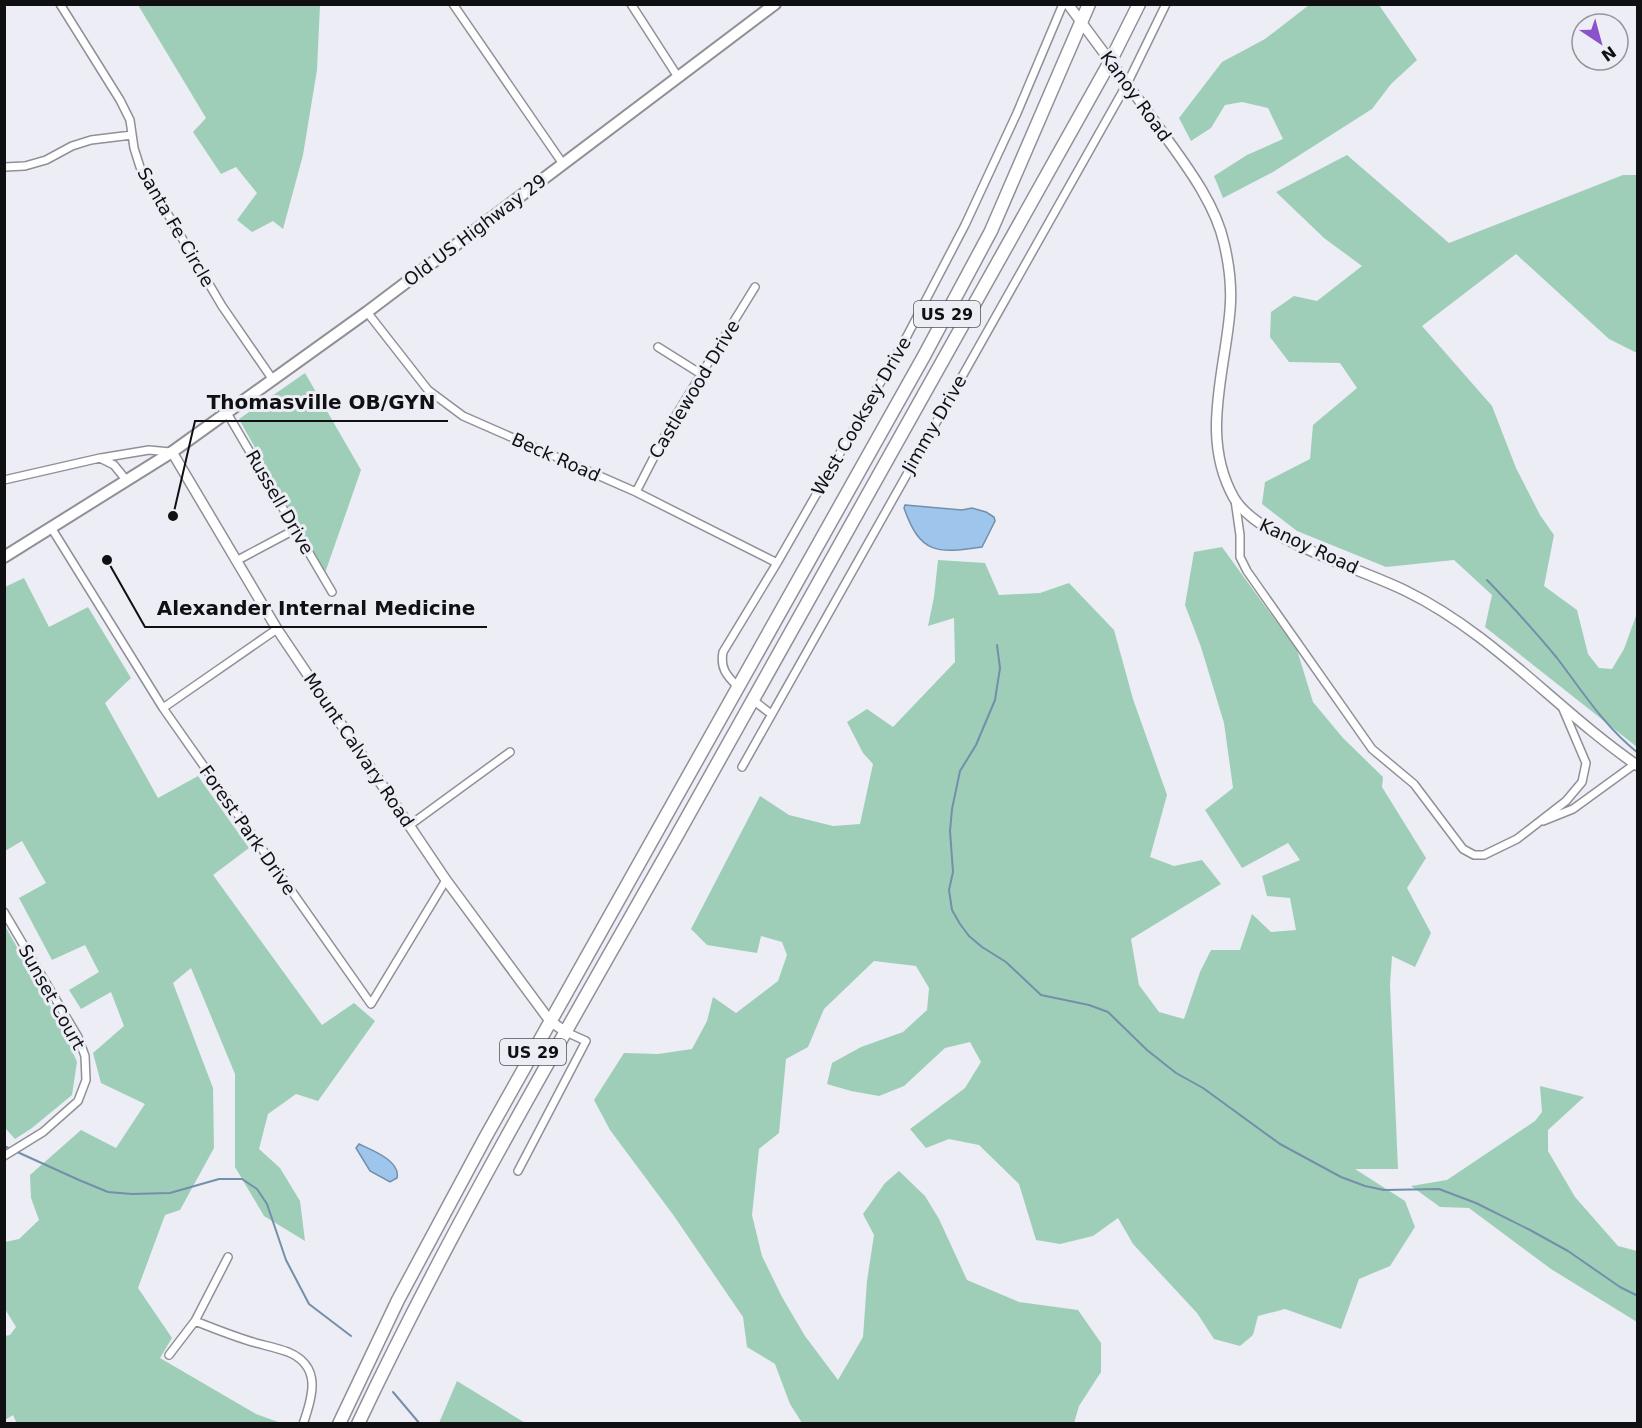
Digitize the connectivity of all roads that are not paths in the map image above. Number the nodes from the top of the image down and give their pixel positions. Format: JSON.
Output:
{"nodes":[{"id":1,"x":60,"y":4,"type":"edge"},
{"id":2,"x":453,"y":4,"type":"edge"},
{"id":3,"x":631,"y":4,"type":"edge"},
{"id":4,"x":775,"y":4,"type":"edge"},
{"id":5,"x":1063,"y":4,"type":"edge"},
{"id":6,"x":1068,"y":4,"type":"edge"},
{"id":7,"x":1089,"y":4,"type":"edge"},
{"id":8,"x":1139,"y":4,"type":"edge"},
{"id":9,"x":1166,"y":4,"type":"edge"},
{"id":10,"x":1081,"y":22,"type":"junction"},
{"id":11,"x":1111,"y":60,"type":"junction"},
{"id":12,"x":678,"y":77,"type":"junction"},
{"id":13,"x":1128,"y":82,"type":"junction"},
{"id":14,"x":132,"y":135,"type":"junction"},
{"id":15,"x":563,"y":164,"type":"junction"},
{"id":16,"x":4,"y":167,"type":"edge"},
{"id":17,"x":755,"y":287,"type":"dead end"},
{"id":18,"x":367,"y":312,"type":"junction"},
{"id":19,"x":658,"y":347,"type":"dead end"},
{"id":20,"x":701,"y":374,"type":"junction"},
{"id":21,"x":273,"y":380,"type":"junction"},
{"id":22,"x":227,"y":413,"type":"junction"},
{"id":23,"x":172,"y":452,"type":"junction"},
{"id":24,"x":100,"y":458,"type":"junction"},
{"id":25,"x":4,"y":480,"type":"edge"},
{"id":26,"x":127,"y":481,"type":"junction"},
{"id":27,"x":636,"y":492,"type":"junction"},
{"id":28,"x":1235,"y":500,"type":"junction"},
{"id":29,"x":52,"y":529,"type":"junction"},
{"id":30,"x":296,"y":529,"type":"junction"},
{"id":31,"x":4,"y":557,"type":"edge"},
{"id":32,"x":236,"y":561,"type":"junction"},
{"id":33,"x":777,"y":563,"type":"junction"},
{"id":34,"x":332,"y":592,"type":"dead end"},
{"id":35,"x":277,"y":629,"type":"junction"},
{"id":36,"x":738,"y":687,"type":"junction"},
{"id":37,"x":753,"y":700,"type":"junction"},
{"id":38,"x":1562,"y":706,"type":"junction"},
{"id":39,"x":163,"y":708,"type":"junction"},
{"id":40,"x":771,"y":714,"type":"junction"},
{"id":41,"x":510,"y":752,"type":"dead end"},
{"id":42,"x":1636,"y":765,"type":"edge"},
{"id":43,"x":742,"y":767,"type":"dead end"},
{"id":44,"x":1535,"y":824,"type":"junction"},
{"id":45,"x":410,"y":825,"type":"junction"},
{"id":46,"x":446,"y":880,"type":"junction"},
{"id":47,"x":4,"y":912,"type":"edge"},
{"id":48,"x":550,"y":1021,"type":"junction"},
{"id":49,"x":566,"y":1032,"type":"junction"},
{"id":50,"x":4,"y":1156,"type":"edge"},
{"id":51,"x":518,"y":1171,"type":"dead end"},
{"id":52,"x":228,"y":1257,"type":"dead end"},
{"id":53,"x":195,"y":1321,"type":"junction"},
{"id":54,"x":169,"y":1355,"type":"dead end"},
{"id":55,"x":303,"y":1424,"type":"edge"},
{"id":56,"x":339,"y":1424,"type":"edge"},
{"id":57,"x":358,"y":1424,"type":"edge"}],
"edges":[{"from":1,"to":14,"type":"street","name":"Santa Fe Circle"},
{"from":2,"to":15,"type":"street"},
{"from":3,"to":12,"type":"street"},
{"from":4,"to":12,"type":"main road","name":"Old US Highway 29"},
{"from":5,"to":33,"type":"street","name":"West Cooksey Drive"},
{"from":6,"to":10,"type":"street","name":"Kanoy Road"},
{"from":7,"to":10,"type":"highway","number":"US 29"},
{"from":8,"to":11,"type":"highway","number":"US 29"},
{"from":9,"to":13,"type":"street","name":"Jimmy Drive"},
{"from":10,"to":11,"type":"street","name":"Kanoy Road"},
{"from":10,"to":36,"type":"highway","number":"US 29"},
{"from":11,"to":13,"type":"street","name":"Kanoy Road"},
{"from":11,"to":37,"type":"highway","number":"US 29"},
{"from":12,"to":15,"type":"main road","name":"Old US Highway 29"},
{"from":13,"to":28,"type":"street","name":"Kanoy Road"},
{"from":13,"to":40,"type":"street","name":"Jimmy Drive"},
{"from":14,"to":16,"type":"street"},
{"from":14,"to":21,"type":"street","name":"Santa Fe Circle"},
{"from":15,"to":18,"type":"main road","name":"Old US Highway 29"},
{"from":17,"to":20,"type":"street","name":"Castlewood Drive"},
{"from":18,"to":21,"type":"main road","name":"Old US Highway 29"},
{"from":18,"to":27,"type":"street","name":"Beck Road"},
{"from":19,"to":20,"type":"street"},
{"from":20,"to":27,"type":"street","name":"Castlewood Drive"},
{"from":21,"to":22,"type":"main road","name":"Old US Highway 29"},
{"from":22,"to":23,"type":"main road","name":"Old US Highway 29"},
{"from":22,"to":30,"type":"street","name":"Russell Drive"},
{"from":23,"to":24,"type":"street"},
{"from":23,"to":26,"type":"main road","name":"Old US Highway 29"},
{"from":23,"to":32,"type":"street","name":"Mount Calvary Road"},
{"from":24,"to":25,"type":"street"},
{"from":24,"to":26,"type":"street"},
{"from":26,"to":29,"type":"main road","name":"Old US Highway 29"},
{"from":27,"to":33,"type":"street","name":"Beck Road"},
{"from":28,"to":38,"type":"street","name":"Kanoy Road"},
{"from":28,"to":44,"type":"street"},
{"from":29,"to":31,"type":"main road","name":"Old US Highway 29"},
{"from":29,"to":39,"type":"street","name":"Forest Park Drive"},
{"from":30,"to":32,"type":"street"},
{"from":30,"to":34,"type":"street","name":"Russell Drive"},
{"from":32,"to":35,"type":"street","name":"Mount Calvary Road"},
{"from":33,"to":36,"type":"street","name":"West Cooksey Drive"},
{"from":35,"to":39,"type":"street"},
{"from":35,"to":45,"type":"street","name":"Mount Calvary Road"},
{"from":36,"to":48,"type":"highway","number":"US 29"},
{"from":37,"to":40,"type":"street"},
{"from":37,"to":49,"type":"highway","number":"US 29"},
{"from":38,"to":42,"type":"street","name":"Kanoy Road"},
{"from":38,"to":44,"type":"street"},
{"from":39,"to":46,"type":"street","name":"Forest Park Drive"},
{"from":40,"to":43,"type":"street","name":"Jimmy Drive"},
{"from":41,"to":45,"type":"street"},
{"from":42,"to":44,"type":"street"},
{"from":45,"to":46,"type":"street","name":"Mount Calvary Road"},
{"from":46,"to":48,"type":"street","name":"Mount Calvary Road"},
{"from":47,"to":50,"type":"street","name":"Sunset Court"},
{"from":48,"to":49,"type":"street","name":"Mount Calvary Road"},
{"from":48,"to":56,"type":"highway","number":"US 29"},
{"from":49,"to":51,"type":"street"},
{"from":49,"to":57,"type":"highway","number":"US 29"},
{"from":52,"to":53,"type":"street"},
{"from":53,"to":54,"type":"street"},
{"from":53,"to":55,"type":"street"}]}
